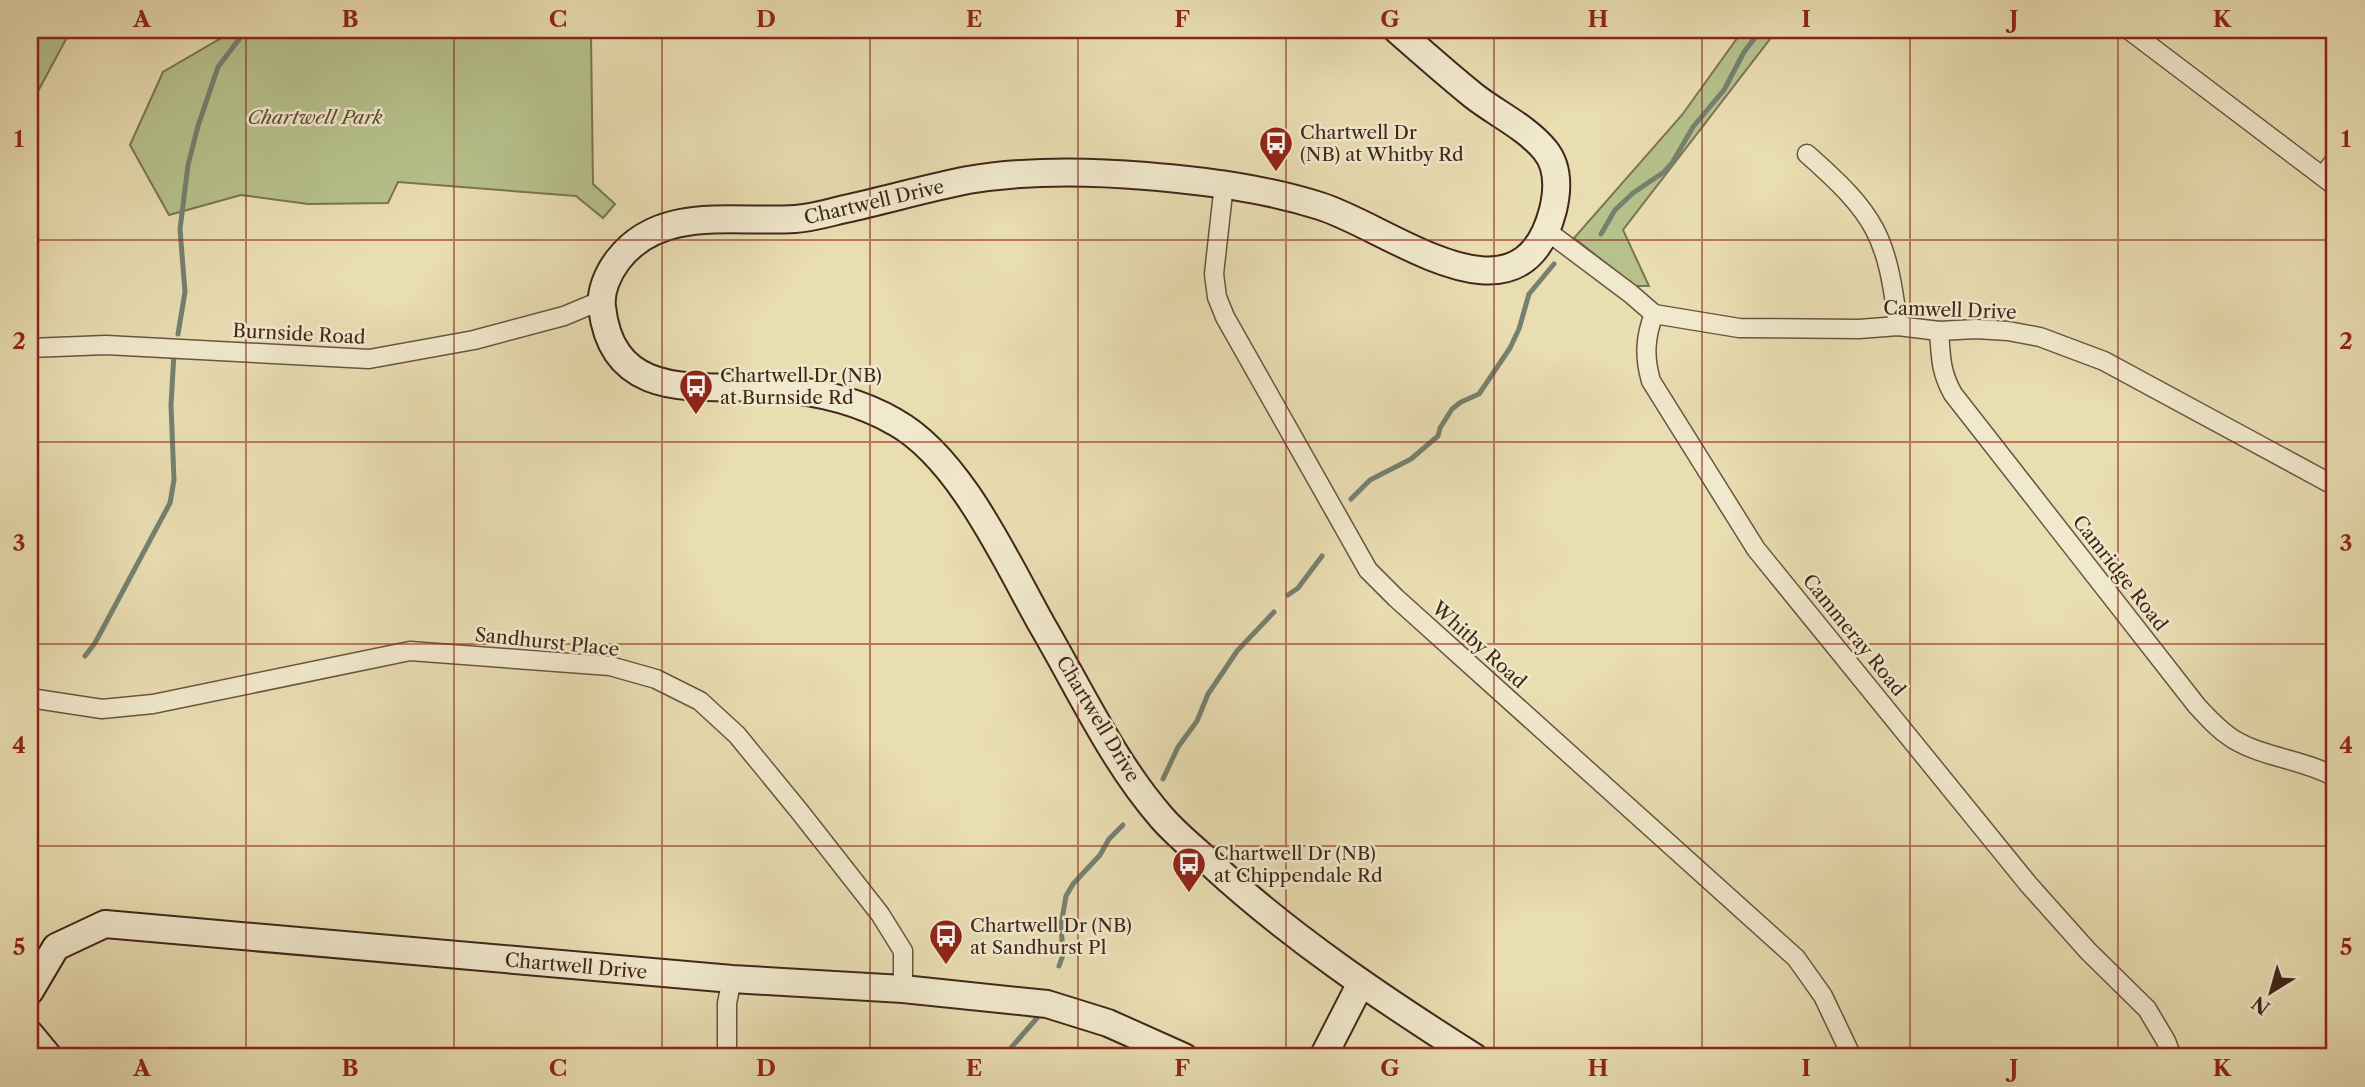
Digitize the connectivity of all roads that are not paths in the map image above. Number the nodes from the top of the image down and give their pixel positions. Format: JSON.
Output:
{"nodes":[{"id":1,"x":1397,"y":30,"type":"edge"},
{"id":2,"x":2129,"y":30,"type":"edge"},
{"id":3,"x":1807,"y":154,"type":"dead end"},
{"id":4,"x":2335,"y":160,"type":"edge"},
{"id":5,"x":2329,"y":181,"type":"edge"},
{"id":6,"x":1224,"y":184,"type":"junction"},
{"id":7,"x":1547,"y":231,"type":"junction"},
{"id":8,"x":600,"y":301,"type":"junction"},
{"id":9,"x":1654,"y":314,"type":"junction"},
{"id":10,"x":1898,"y":326,"type":"junction"},
{"id":11,"x":1939,"y":331,"type":"junction"},
{"id":12,"x":30,"y":348,"type":"edge"},
{"id":13,"x":2335,"y":485,"type":"edge"},
{"id":14,"x":30,"y":698,"type":"edge"},
{"id":15,"x":2335,"y":777,"type":"edge"},
{"id":16,"x":732,"y":979,"type":"junction"},
{"id":17,"x":1361,"y":984,"type":"junction"},
{"id":18,"x":903,"y":989,"type":"junction"},
{"id":19,"x":30,"y":991,"type":"edge"},
{"id":20,"x":30,"y":1034,"type":"edge"},
{"id":21,"x":48,"y":1057,"type":"edge"},
{"id":22,"x":727,"y":1057,"type":"edge"},
{"id":23,"x":1184,"y":1057,"type":"edge"},
{"id":24,"x":1323,"y":1057,"type":"edge"},
{"id":25,"x":1474,"y":1057,"type":"edge"},
{"id":26,"x":1852,"y":1057,"type":"edge"},
{"id":27,"x":2172,"y":1057,"type":"edge"}],
"edges":[{"from":1,"to":7,"type":"street","name":"Chartwell Drive"},
{"from":2,"to":5,"type":"street"},
{"from":3,"to":10,"type":"street"},
{"from":4,"to":5,"type":"street"},
{"from":6,"to":7,"type":"street","name":"Chartwell Drive"},
{"from":6,"to":8,"type":"street","name":"Chartwell Drive"},
{"from":6,"to":26,"type":"street","name":"Whitby Road"},
{"from":7,"to":9,"type":"street"},
{"from":8,"to":12,"type":"street","name":"Burnside Road"},
{"from":8,"to":17,"type":"street","name":"Chartwell Drive"},
{"from":9,"to":10,"type":"street","name":"Camwell Drive"},
{"from":9,"to":27,"type":"street","name":"Cammeray Road"},
{"from":10,"to":11,"type":"street","name":"Camwell Drive"},
{"from":11,"to":13,"type":"street","name":"Camwell Drive"},
{"from":11,"to":15,"type":"street","name":"Camridge Road"},
{"from":14,"to":18,"type":"street","name":"Sandhurst Place"},
{"from":16,"to":18,"type":"street","name":"Chartwell Drive"},
{"from":16,"to":19,"type":"street","name":"Chartwell Drive"},
{"from":16,"to":22,"type":"street"},
{"from":17,"to":24,"type":"street"},
{"from":17,"to":25,"type":"street","name":"Chartwell Drive"},
{"from":18,"to":23,"type":"street","name":"Chartwell Drive"},
{"from":20,"to":21,"type":"street"}]}
